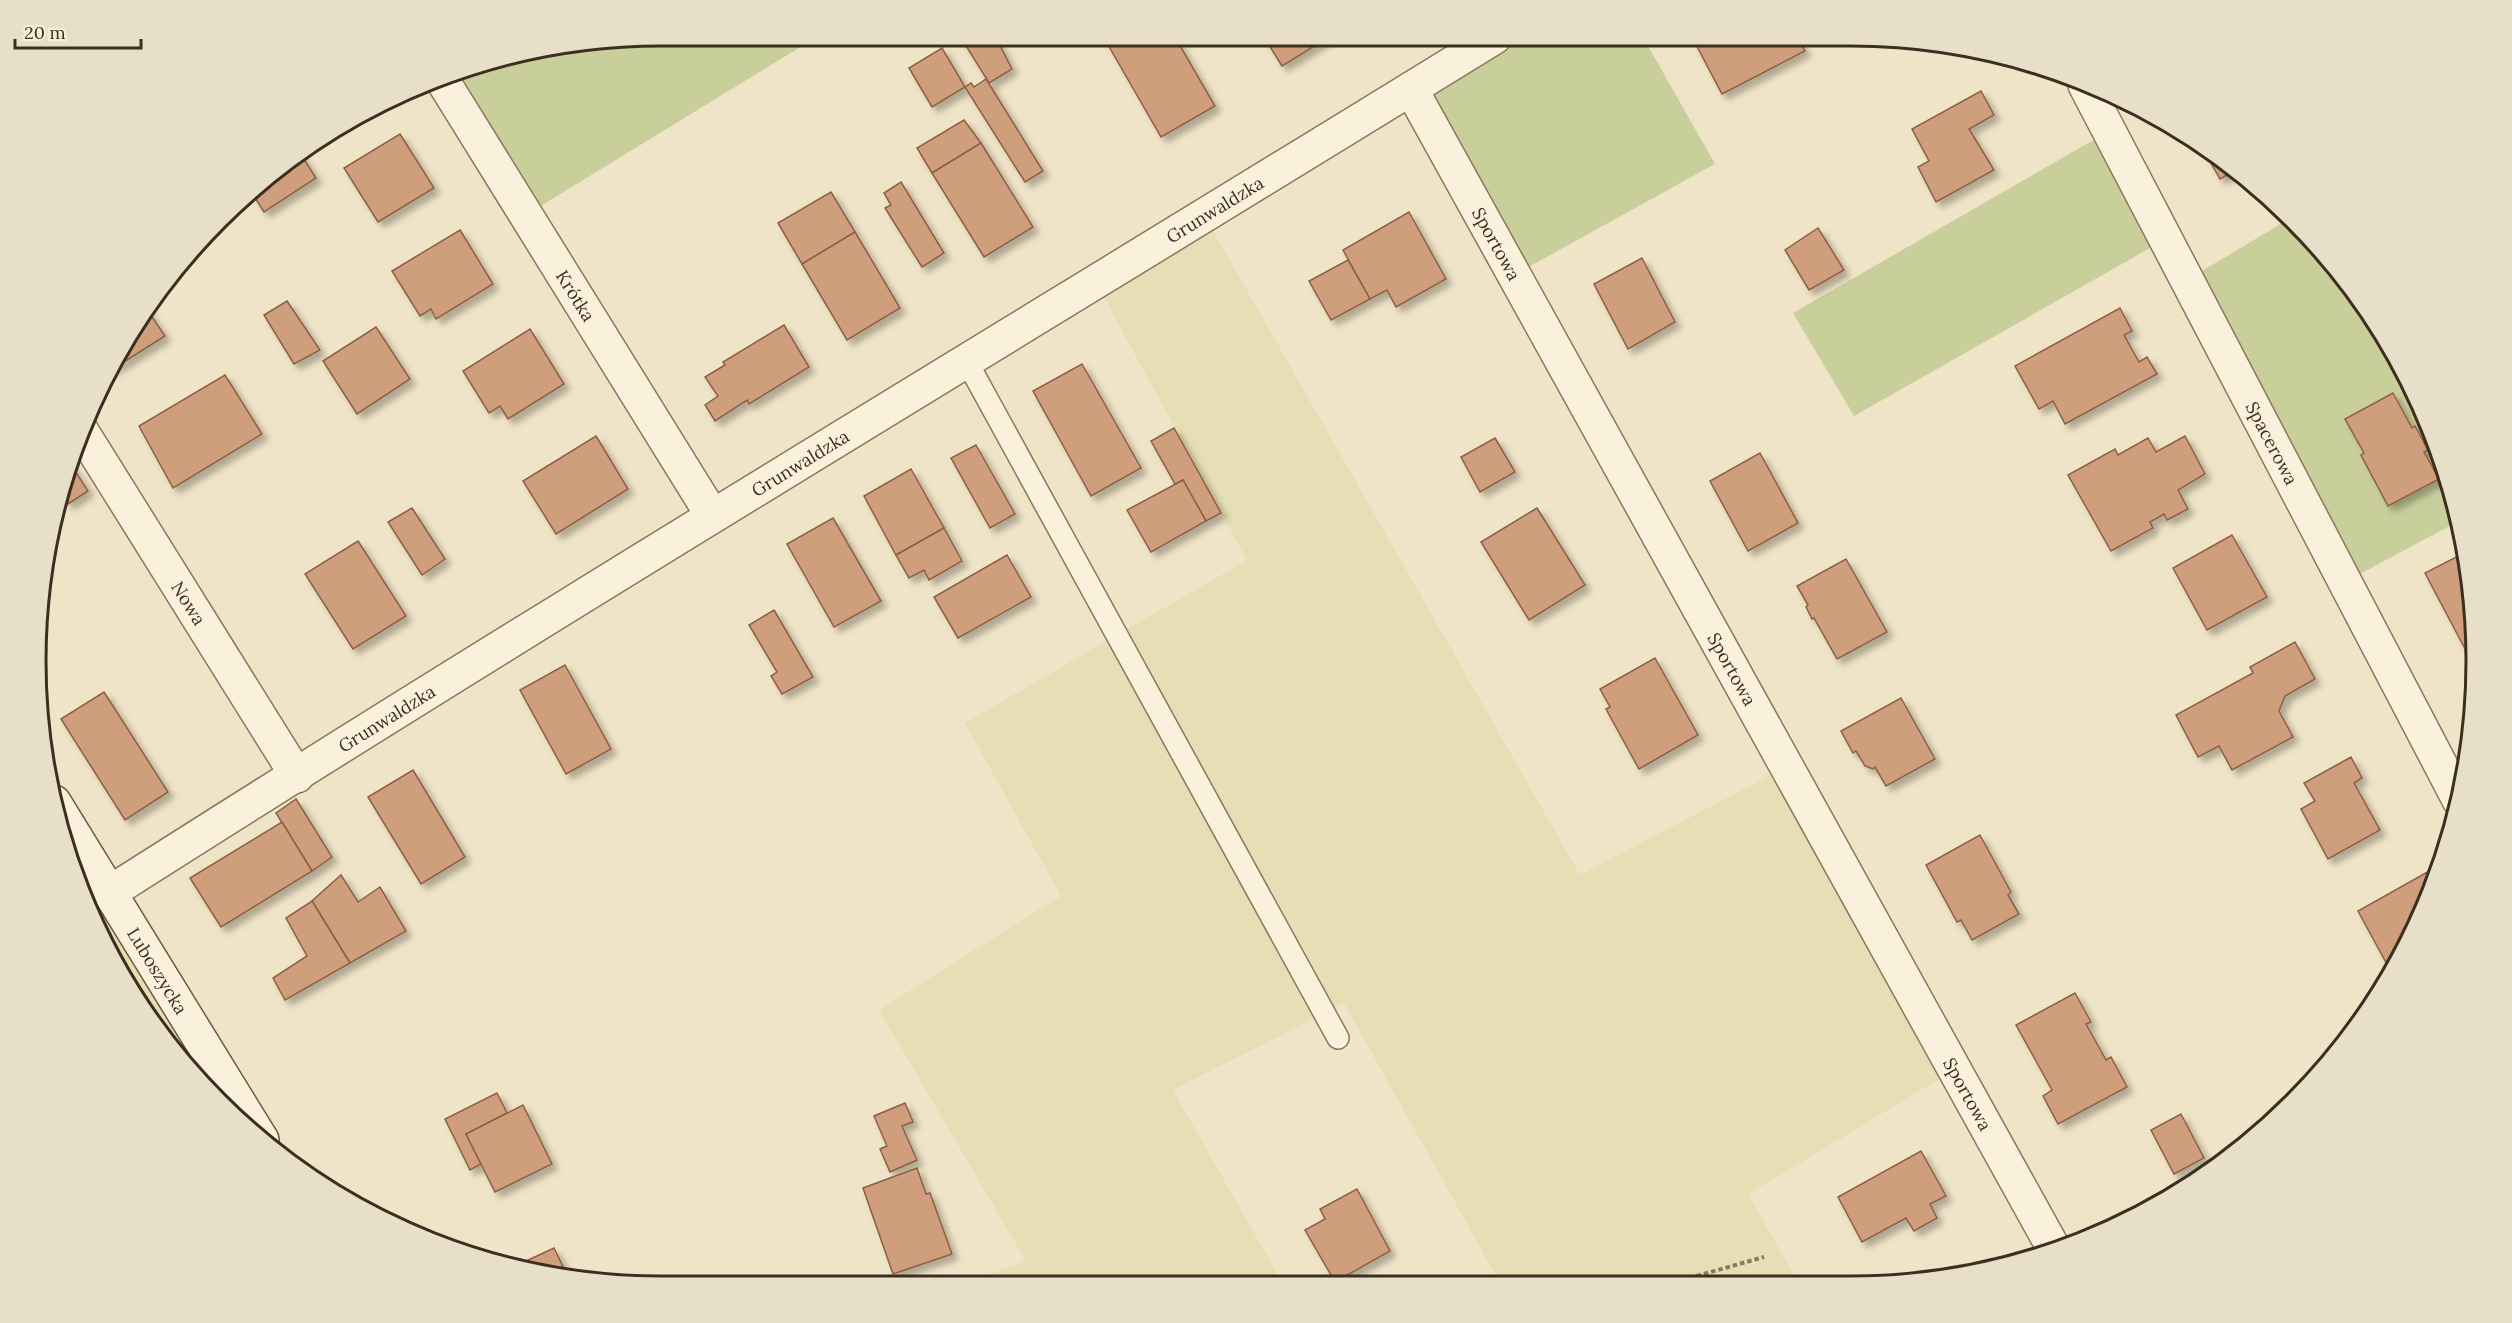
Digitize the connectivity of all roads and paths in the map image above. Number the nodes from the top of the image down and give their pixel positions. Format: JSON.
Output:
{"nodes":[{"id":1,"x":1480,"y":46,"type":"edge"},
{"id":2,"x":446,"y":86,"type":"edge"},
{"id":3,"x":1411,"y":89,"type":"junction"},
{"id":4,"x":2090,"y":95,"type":"edge"},
{"id":5,"x":967,"y":362,"type":"junction"},
{"id":6,"x":88,"y":441,"type":"edge"},
{"id":7,"x":712,"y":515,"type":"junction"},
{"id":8,"x":297,"y":776,"type":"junction"},
{"id":9,"x":2452,"y":789,"type":"edge"},
{"id":10,"x":68,"y":825,"type":"edge"},
{"id":11,"x":110,"y":893,"type":"junction"},
{"id":12,"x":1338,"y":1038,"type":"dead end"},
{"id":13,"x":247,"y":1115,"type":"edge"},
{"id":14,"x":2051,"y":1243,"type":"edge"},
{"id":15,"x":1764,"y":1257,"type":"dead end"},
{"id":16,"x":1696,"y":1276,"type":"edge"}],
"edges":[{"from":1,"to":3,"type":"street","name":"Grunwaldzka"},
{"from":2,"to":7,"type":"street","name":"Krótka"},
{"from":3,"to":5,"type":"street","name":"Grunwaldzka"},
{"from":3,"to":14,"type":"street","name":"Sportowa"},
{"from":4,"to":9,"type":"street","name":"Spacerowa"},
{"from":5,"to":7,"type":"street","name":"Grunwaldzka"},
{"from":5,"to":12,"type":"lane"},
{"from":6,"to":8,"type":"street","name":"Nowa"},
{"from":7,"to":8,"type":"street","name":"Grunwaldzka"},
{"from":8,"to":11,"type":"street","name":"Grunwaldzka"},
{"from":10,"to":11,"type":"street","name":"Luboszycka"},
{"from":11,"to":13,"type":"street","name":"Luboszycka"},
{"from":15,"to":16,"type":"path"}]}
